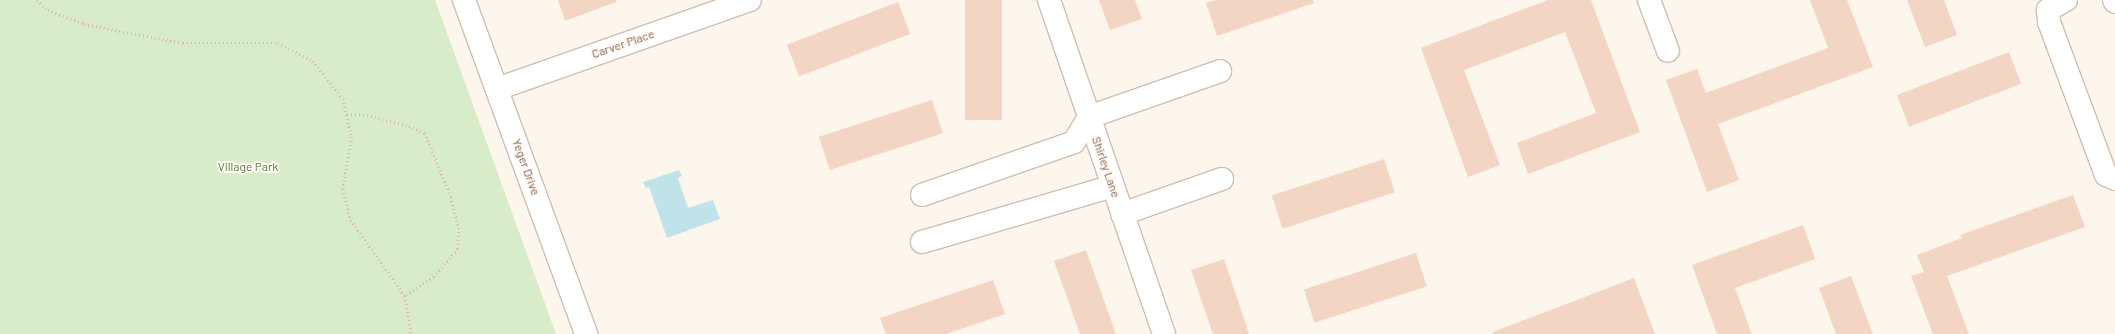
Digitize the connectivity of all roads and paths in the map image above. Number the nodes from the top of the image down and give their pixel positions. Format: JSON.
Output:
{"nodes":[{"id":1,"x":37,"y":0,"type":"edge"},
{"id":2,"x":464,"y":0,"type":"edge"},
{"id":3,"x":750,"y":0,"type":"edge"},
{"id":4,"x":1048,"y":0,"type":"edge"},
{"id":5,"x":1649,"y":0,"type":"edge"},
{"id":6,"x":2066,"y":0,"type":"edge"},
{"id":7,"x":1668,"y":51,"type":"dead end"},
{"id":8,"x":1220,"y":71,"type":"dead end"},
{"id":9,"x":497,"y":89,"type":"junction"},
{"id":10,"x":347,"y":114,"type":"junction"},
{"id":11,"x":1089,"y":117,"type":"junction"},
{"id":12,"x":1222,"y":179,"type":"dead end"},
{"id":13,"x":2115,"y":179,"type":"edge"},
{"id":14,"x":1113,"y":186,"type":"junction"},
{"id":15,"x":922,"y":195,"type":"dead end"},
{"id":16,"x":1122,"y":214,"type":"junction"},
{"id":17,"x":922,"y":242,"type":"dead end"},
{"id":18,"x":405,"y":296,"type":"junction"},
{"id":19,"x":412,"y":334,"type":"edge"},
{"id":20,"x":586,"y":334,"type":"edge"},
{"id":21,"x":1164,"y":334,"type":"edge"}],
"edges":[{"from":1,"to":10,"type":"path"},
{"from":2,"to":9,"type":"street","name":"Yeger Drive"},
{"from":3,"to":9,"type":"street","name":"Carver Place"},
{"from":4,"to":11,"type":"street","name":"Shirley Lane"},
{"from":5,"to":7,"type":"street"},
{"from":6,"to":13,"type":"street"},
{"from":8,"to":11,"type":"street"},
{"from":9,"to":20,"type":"street","name":"Yeger Drive"},
{"from":10,"to":18,"type":"path"},
{"from":10,"to":18,"type":"path"},
{"from":11,"to":14,"type":"street","name":"Shirley Lane"},
{"from":11,"to":15,"type":"street"},
{"from":12,"to":16,"type":"street"},
{"from":14,"to":16,"type":"street","name":"Shirley Lane"},
{"from":14,"to":17,"type":"street"},
{"from":16,"to":21,"type":"street","name":"Shirley Lane"},
{"from":18,"to":19,"type":"path"}]}
